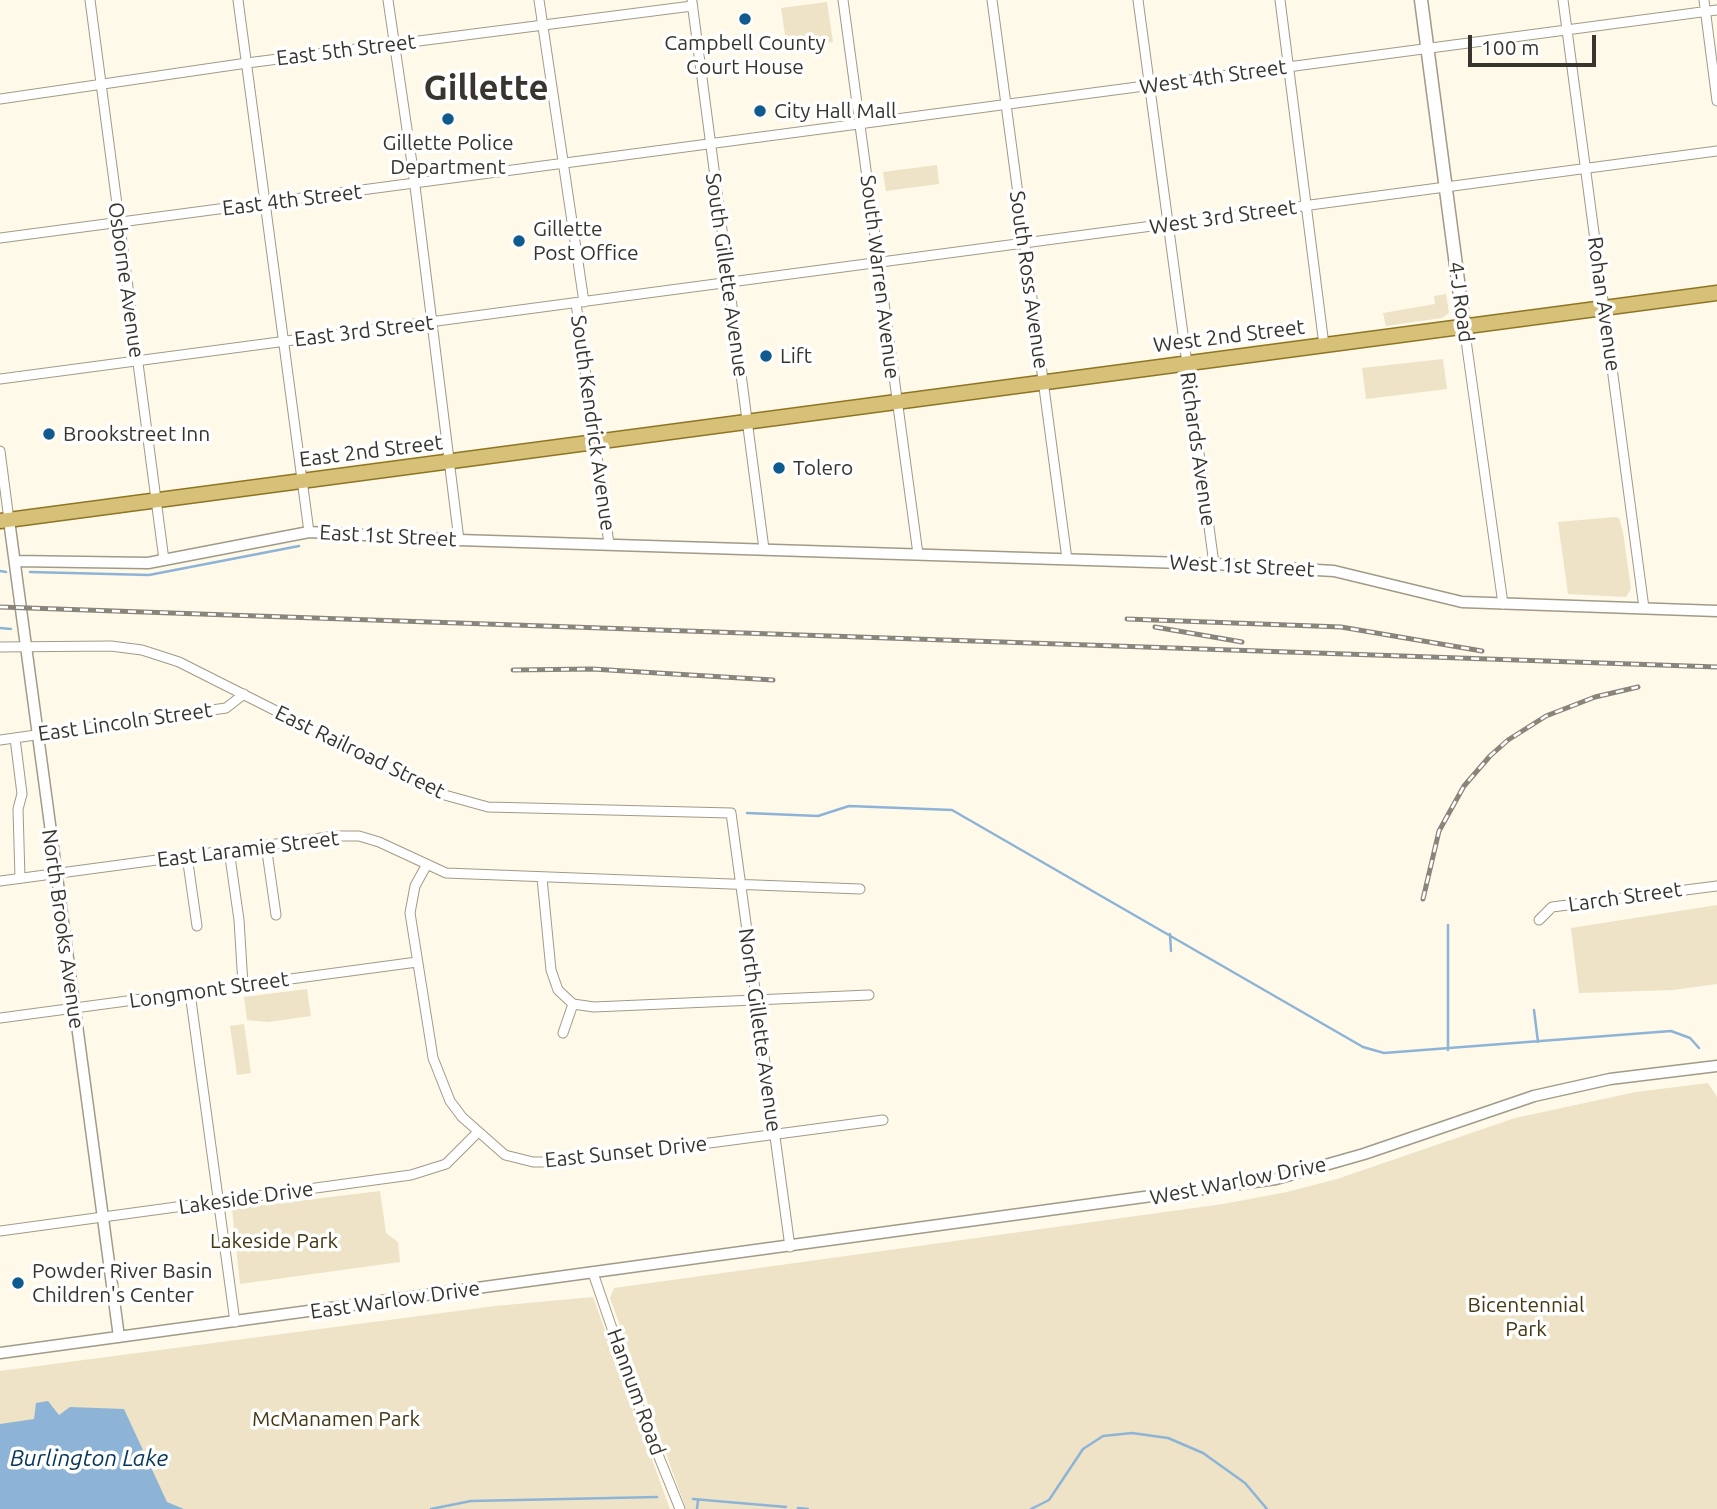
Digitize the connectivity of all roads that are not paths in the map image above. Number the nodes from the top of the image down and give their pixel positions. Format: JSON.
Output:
{"nodes":[{"id":1,"x":90,"y":0,"type":"edge"},
{"id":2,"x":238,"y":0,"type":"edge"},
{"id":3,"x":388,"y":0,"type":"edge"},
{"id":4,"x":539,"y":0,"type":"edge"},
{"id":5,"x":843,"y":0,"type":"edge"},
{"id":6,"x":992,"y":0,"type":"edge"},
{"id":7,"x":1138,"y":0,"type":"edge"},
{"id":8,"x":1280,"y":0,"type":"edge"},
{"id":9,"x":1421,"y":0,"type":"edge"},
{"id":10,"x":1563,"y":0,"type":"edge"},
{"id":11,"x":1704,"y":0,"type":"edge"},
{"id":12,"x":692,"y":3,"type":"edge"},
{"id":13,"x":1717,"y":10,"type":"edge"},
{"id":14,"x":1705,"y":11,"type":"junction"},
{"id":15,"x":542,"y":25,"type":"junction"},
{"id":16,"x":1567,"y":30,"type":"junction"},
{"id":17,"x":395,"y":44,"type":"junction"},
{"id":18,"x":1427,"y":48,"type":"junction"},
{"id":19,"x":247,"y":63,"type":"junction"},
{"id":20,"x":1289,"y":67,"type":"junction"},
{"id":21,"x":1149,"y":85,"type":"junction"},
{"id":22,"x":101,"y":86,"type":"junction"},
{"id":23,"x":0,"y":99,"type":"edge"},
{"id":24,"x":1717,"y":101,"type":"edge"},
{"id":25,"x":1006,"y":104,"type":"junction"},
{"id":26,"x":860,"y":124,"type":"junction"},
{"id":27,"x":710,"y":144,"type":"junction"},
{"id":28,"x":1717,"y":152,"type":"edge"},
{"id":29,"x":563,"y":164,"type":"junction"},
{"id":30,"x":1585,"y":169,"type":"junction"},
{"id":31,"x":414,"y":184,"type":"junction"},
{"id":32,"x":1446,"y":188,"type":"junction"},
{"id":33,"x":266,"y":203,"type":"junction"},
{"id":34,"x":1306,"y":206,"type":"junction"},
{"id":35,"x":118,"y":223,"type":"junction"},
{"id":36,"x":1167,"y":225,"type":"junction"},
{"id":37,"x":0,"y":238,"type":"edge"},
{"id":38,"x":1024,"y":246,"type":"junction"},
{"id":39,"x":880,"y":264,"type":"junction"},
{"id":40,"x":728,"y":283,"type":"junction"},
{"id":41,"x":1717,"y":293,"type":"edge"},
{"id":42,"x":580,"y":302,"type":"junction"},
{"id":43,"x":1605,"y":308,"type":"junction"},
{"id":44,"x":431,"y":322,"type":"junction"},
{"id":45,"x":1464,"y":326,"type":"junction"},
{"id":46,"x":284,"y":341,"type":"junction"},
{"id":47,"x":1324,"y":345,"type":"junction"},
{"id":48,"x":137,"y":361,"type":"junction"},
{"id":49,"x":1186,"y":362,"type":"junction"},
{"id":50,"x":0,"y":379,"type":"edge"},
{"id":51,"x":1043,"y":383,"type":"junction"},
{"id":52,"x":897,"y":401,"type":"junction"},
{"id":53,"x":747,"y":422,"type":"junction"},
{"id":54,"x":596,"y":442,"type":"junction"},
{"id":55,"x":0,"y":451,"type":"edge"},
{"id":56,"x":449,"y":462,"type":"junction"},
{"id":57,"x":302,"y":481,"type":"junction"},
{"id":58,"x":155,"y":500,"type":"junction"},
{"id":59,"x":5,"y":521,"type":"edge"},
{"id":60,"x":309,"y":532,"type":"junction"},
{"id":61,"x":459,"y":540,"type":"junction"},
{"id":62,"x":609,"y":544,"type":"junction"},
{"id":63,"x":764,"y":549,"type":"junction"},
{"id":64,"x":918,"y":554,"type":"junction"},
{"id":65,"x":1067,"y":559,"type":"junction"},
{"id":66,"x":164,"y":560,"type":"junction"},
{"id":67,"x":15,"y":561,"type":"junction"},
{"id":68,"x":1214,"y":564,"type":"junction"},
{"id":69,"x":1503,"y":604,"type":"junction"},
{"id":70,"x":1644,"y":608,"type":"junction"},
{"id":71,"x":1717,"y":611,"type":"edge"},
{"id":72,"x":0,"y":647,"type":"edge"},
{"id":73,"x":27,"y":648,"type":"junction"},
{"id":74,"x":244,"y":694,"type":"junction"},
{"id":75,"x":37,"y":735,"type":"junction"},
{"id":76,"x":15,"y":738,"type":"junction"},
{"id":77,"x":0,"y":740,"type":"edge"},
{"id":78,"x":731,"y":813,"type":"joint"},
{"id":79,"x":266,"y":845,"type":"junction"},
{"id":80,"x":229,"y":850,"type":"junction"},
{"id":81,"x":187,"y":856,"type":"junction"},
{"id":82,"x":426,"y":866,"type":"junction"},
{"id":83,"x":56,"y":873,"type":"junction"},
{"id":84,"x":542,"y":877,"type":"junction"},
{"id":85,"x":20,"y":878,"type":"junction"},
{"id":86,"x":0,"y":881,"type":"edge"},
{"id":87,"x":741,"y":884,"type":"junction"},
{"id":88,"x":1717,"y":886,"type":"edge"},
{"id":89,"x":860,"y":889,"type":"dead end"},
{"id":90,"x":276,"y":915,"type":"dead end"},
{"id":91,"x":1539,"y":920,"type":"dead end"},
{"id":92,"x":197,"y":926,"type":"dead end"},
{"id":93,"x":417,"y":962,"type":"junction"},
{"id":94,"x":243,"y":985,"type":"junction"},
{"id":95,"x":190,"y":993,"type":"junction"},
{"id":96,"x":869,"y":995,"type":"dead end"},
{"id":97,"x":755,"y":1001,"type":"junction"},
{"id":98,"x":573,"y":1004,"type":"junction"},
{"id":99,"x":74,"y":1008,"type":"junction"},
{"id":100,"x":0,"y":1018,"type":"edge"},
{"id":101,"x":564,"y":1033,"type":"dead end"},
{"id":102,"x":1717,"y":1066,"type":"edge"},
{"id":103,"x":883,"y":1120,"type":"dead end"},
{"id":104,"x":478,"y":1132,"type":"junction"},
{"id":105,"x":774,"y":1135,"type":"junction"},
{"id":106,"x":219,"y":1202,"type":"junction"},
{"id":107,"x":102,"y":1218,"type":"junction"},
{"id":108,"x":0,"y":1231,"type":"edge"},
{"id":109,"x":790,"y":1247,"type":"junction"},
{"id":110,"x":593,"y":1273,"type":"junction"},
{"id":111,"x":235,"y":1322,"type":"junction"},
{"id":112,"x":118,"y":1337,"type":"junction"},
{"id":113,"x":0,"y":1353,"type":"edge"},
{"id":114,"x":680,"y":1509,"type":"edge"}],
"edges":[{"from":1,"to":22,"type":"street","name":"Osborne Avenue"},
{"from":2,"to":19,"type":"street"},
{"from":3,"to":17,"type":"street"},
{"from":4,"to":15,"type":"street","name":"South Kendrick Avenue"},
{"from":5,"to":26,"type":"street","name":"South Warren Avenue"},
{"from":6,"to":25,"type":"street","name":"South Ross Avenue"},
{"from":7,"to":21,"type":"street","name":"Richards Avenue"},
{"from":8,"to":20,"type":"street"},
{"from":9,"to":18,"type":"main road","name":"4-J Road"},
{"from":10,"to":16,"type":"street","name":"Rohan Avenue"},
{"from":11,"to":14,"type":"street"},
{"from":12,"to":15,"type":"street","name":"East 5th Street"},
{"from":12,"to":27,"type":"street","name":"South Gillette Avenue"},
{"from":13,"to":14,"type":"street","name":"West 4th Street"},
{"from":14,"to":16,"type":"street","name":"West 4th Street"},
{"from":14,"to":24,"type":"street"},
{"from":15,"to":17,"type":"street","name":"East 5th Street"},
{"from":15,"to":29,"type":"street","name":"South Kendrick Avenue"},
{"from":16,"to":18,"type":"street","name":"West 4th Street"},
{"from":16,"to":30,"type":"street","name":"Rohan Avenue"},
{"from":17,"to":19,"type":"street","name":"East 5th Street"},
{"from":17,"to":31,"type":"street"},
{"from":18,"to":20,"type":"street","name":"West 4th Street"},
{"from":18,"to":32,"type":"main road","name":"4-J Road"},
{"from":19,"to":22,"type":"street","name":"East 5th Street"},
{"from":19,"to":33,"type":"street"},
{"from":20,"to":21,"type":"street","name":"West 4th Street"},
{"from":20,"to":34,"type":"street"},
{"from":21,"to":25,"type":"street","name":"West 4th Street"},
{"from":21,"to":36,"type":"street","name":"Richards Avenue"},
{"from":22,"to":23,"type":"street","name":"East 5th Street"},
{"from":22,"to":35,"type":"street","name":"Osborne Avenue"},
{"from":25,"to":26,"type":"street","name":"West 4th Street"},
{"from":25,"to":38,"type":"street","name":"South Ross Avenue"},
{"from":26,"to":27,"type":"street","name":"West 4th Street"},
{"from":26,"to":39,"type":"street","name":"South Warren Avenue"},
{"from":27,"to":29,"type":"street","name":"East 4th Street"},
{"from":27,"to":40,"type":"street","name":"South Gillette Avenue"},
{"from":28,"to":30,"type":"street","name":"West 3rd Street"},
{"from":29,"to":31,"type":"street","name":"East 4th Street"},
{"from":29,"to":42,"type":"street","name":"South Kendrick Avenue"},
{"from":30,"to":32,"type":"street","name":"West 3rd Street"},
{"from":30,"to":43,"type":"street","name":"Rohan Avenue"},
{"from":31,"to":33,"type":"street","name":"East 4th Street"},
{"from":31,"to":44,"type":"street"},
{"from":32,"to":34,"type":"street","name":"West 3rd Street"},
{"from":32,"to":45,"type":"main road","name":"4-J Road"},
{"from":33,"to":35,"type":"street","name":"East 4th Street"},
{"from":33,"to":46,"type":"street"},
{"from":34,"to":36,"type":"street","name":"West 3rd Street"},
{"from":34,"to":47,"type":"street"},
{"from":35,"to":37,"type":"street","name":"East 4th Street"},
{"from":35,"to":48,"type":"street","name":"Osborne Avenue"},
{"from":36,"to":38,"type":"street","name":"West 3rd Street"},
{"from":36,"to":49,"type":"street","name":"Richards Avenue"},
{"from":38,"to":39,"type":"street","name":"West 3rd Street"},
{"from":38,"to":51,"type":"street","name":"South Ross Avenue"},
{"from":39,"to":40,"type":"street","name":"West 3rd Street"},
{"from":39,"to":52,"type":"street","name":"South Warren Avenue"},
{"from":40,"to":42,"type":"street","name":"East 3rd Street"},
{"from":40,"to":53,"type":"street","name":"South Gillette Avenue"},
{"from":41,"to":43,"type":"main road","name":"West 2nd Street"},
{"from":42,"to":44,"type":"street","name":"East 3rd Street"},
{"from":42,"to":54,"type":"street","name":"South Kendrick Avenue"},
{"from":43,"to":45,"type":"main road","name":"West 2nd Street"},
{"from":43,"to":70,"type":"street","name":"Rohan Avenue"},
{"from":44,"to":46,"type":"street","name":"East 3rd Street"},
{"from":44,"to":56,"type":"street"},
{"from":45,"to":47,"type":"main road","name":"West 2nd Street"},
{"from":45,"to":69,"type":"street","name":"4-J Road"},
{"from":46,"to":48,"type":"street","name":"East 3rd Street"},
{"from":46,"to":57,"type":"street"},
{"from":47,"to":49,"type":"main road","name":"West 2nd Street"},
{"from":48,"to":50,"type":"street","name":"East 3rd Street"},
{"from":48,"to":58,"type":"street","name":"Osborne Avenue"},
{"from":49,"to":51,"type":"main road","name":"West 2nd Street"},
{"from":49,"to":68,"type":"street","name":"Richards Avenue"},
{"from":51,"to":52,"type":"main road","name":"West 2nd Street"},
{"from":51,"to":65,"type":"street","name":"South Ross Avenue"},
{"from":52,"to":53,"type":"main road","name":"West 2nd Street"},
{"from":52,"to":64,"type":"street","name":"South Warren Avenue"},
{"from":53,"to":54,"type":"main road","name":"East 2nd Street"},
{"from":53,"to":63,"type":"street","name":"South Gillette Avenue"},
{"from":54,"to":56,"type":"main road","name":"East 2nd Street"},
{"from":54,"to":62,"type":"street","name":"South Kendrick Avenue"},
{"from":55,"to":59,"type":"street"},
{"from":56,"to":57,"type":"main road","name":"East 2nd Street"},
{"from":56,"to":61,"type":"street"},
{"from":57,"to":58,"type":"main road","name":"East 2nd Street"},
{"from":57,"to":60,"type":"street"},
{"from":58,"to":59,"type":"main road","name":"East 2nd Street"},
{"from":58,"to":66,"type":"street","name":"Osborne Avenue"},
{"from":59,"to":67,"type":"street","name":"North Brooks Avenue"},
{"from":60,"to":61,"type":"street","name":"East 1st Street"},
{"from":60,"to":66,"type":"street","name":"East 1st Street"},
{"from":61,"to":62,"type":"street","name":"East 1st Street"},
{"from":62,"to":63,"type":"street","name":"East 1st Street"},
{"from":63,"to":64,"type":"street","name":"West 1st Street"},
{"from":64,"to":65,"type":"street","name":"West 1st Street"},
{"from":65,"to":68,"type":"street","name":"West 1st Street"},
{"from":66,"to":67,"type":"street","name":"East 1st Street"},
{"from":67,"to":73,"type":"street","name":"North Brooks Avenue"},
{"from":68,"to":69,"type":"street","name":"West 1st Street"},
{"from":69,"to":70,"type":"street","name":"West 1st Street"},
{"from":70,"to":71,"type":"street","name":"West 1st Street"},
{"from":72,"to":73,"type":"street","name":"East Railroad Street"},
{"from":73,"to":74,"type":"street","name":"East Railroad Street"},
{"from":73,"to":75,"type":"street","name":"North Brooks Avenue"},
{"from":74,"to":75,"type":"street","name":"East Lincoln Street"},
{"from":74,"to":78,"type":"street","name":"East Railroad Street"},
{"from":75,"to":76,"type":"street","name":"East Lincoln Street"},
{"from":75,"to":83,"type":"street","name":"North Brooks Avenue"},
{"from":76,"to":77,"type":"street","name":"East Lincoln Street"},
{"from":76,"to":85,"type":"street"},
{"from":78,"to":87,"type":"street","name":"North Gillette Avenue"},
{"from":79,"to":80,"type":"street","name":"East Laramie Street"},
{"from":79,"to":82,"type":"street","name":"East Laramie Street"},
{"from":79,"to":90,"type":"street"},
{"from":80,"to":81,"type":"street","name":"East Laramie Street"},
{"from":80,"to":94,"type":"street"},
{"from":81,"to":83,"type":"street","name":"East Laramie Street"},
{"from":81,"to":92,"type":"street"},
{"from":82,"to":84,"type":"street","name":"East Laramie Street"},
{"from":82,"to":93,"type":"street","name":"East Sunset Drive"},
{"from":83,"to":85,"type":"street","name":"East Laramie Street"},
{"from":83,"to":99,"type":"street","name":"North Brooks Avenue"},
{"from":84,"to":87,"type":"street","name":"East Laramie Street"},
{"from":84,"to":98,"type":"street"},
{"from":85,"to":86,"type":"street","name":"East Laramie Street"},
{"from":87,"to":89,"type":"street","name":"East Laramie Street"},
{"from":87,"to":97,"type":"street","name":"North Gillette Avenue"},
{"from":88,"to":91,"type":"street","name":"Larch Street"},
{"from":93,"to":94,"type":"street","name":"Longmont Street"},
{"from":93,"to":104,"type":"street","name":"East Sunset Drive"},
{"from":94,"to":95,"type":"street","name":"Longmont Street"},
{"from":95,"to":99,"type":"street","name":"Longmont Street"},
{"from":95,"to":106,"type":"street"},
{"from":96,"to":97,"type":"street"},
{"from":97,"to":98,"type":"street"},
{"from":97,"to":105,"type":"street","name":"North Gillette Avenue"},
{"from":98,"to":101,"type":"street"},
{"from":99,"to":100,"type":"street","name":"Longmont Street"},
{"from":99,"to":107,"type":"street","name":"North Brooks Avenue"},
{"from":102,"to":109,"type":"street","name":"West Warlow Drive"},
{"from":103,"to":105,"type":"street","name":"East Sunset Drive"},
{"from":104,"to":105,"type":"street","name":"East Sunset Drive"},
{"from":104,"to":106,"type":"street","name":"Lakeside Drive"},
{"from":105,"to":109,"type":"street","name":"North Gillette Avenue"},
{"from":106,"to":107,"type":"street","name":"Lakeside Drive"},
{"from":106,"to":111,"type":"street"},
{"from":107,"to":108,"type":"street","name":"Lakeside Drive"},
{"from":107,"to":112,"type":"street","name":"North Brooks Avenue"},
{"from":109,"to":110,"type":"street","name":"East Warlow Drive"},
{"from":110,"to":111,"type":"street","name":"East Warlow Drive"},
{"from":110,"to":114,"type":"street","name":"Hannum Road"},
{"from":111,"to":112,"type":"street","name":"East Warlow Drive"},
{"from":112,"to":113,"type":"street","name":"East Warlow Drive"}]}
